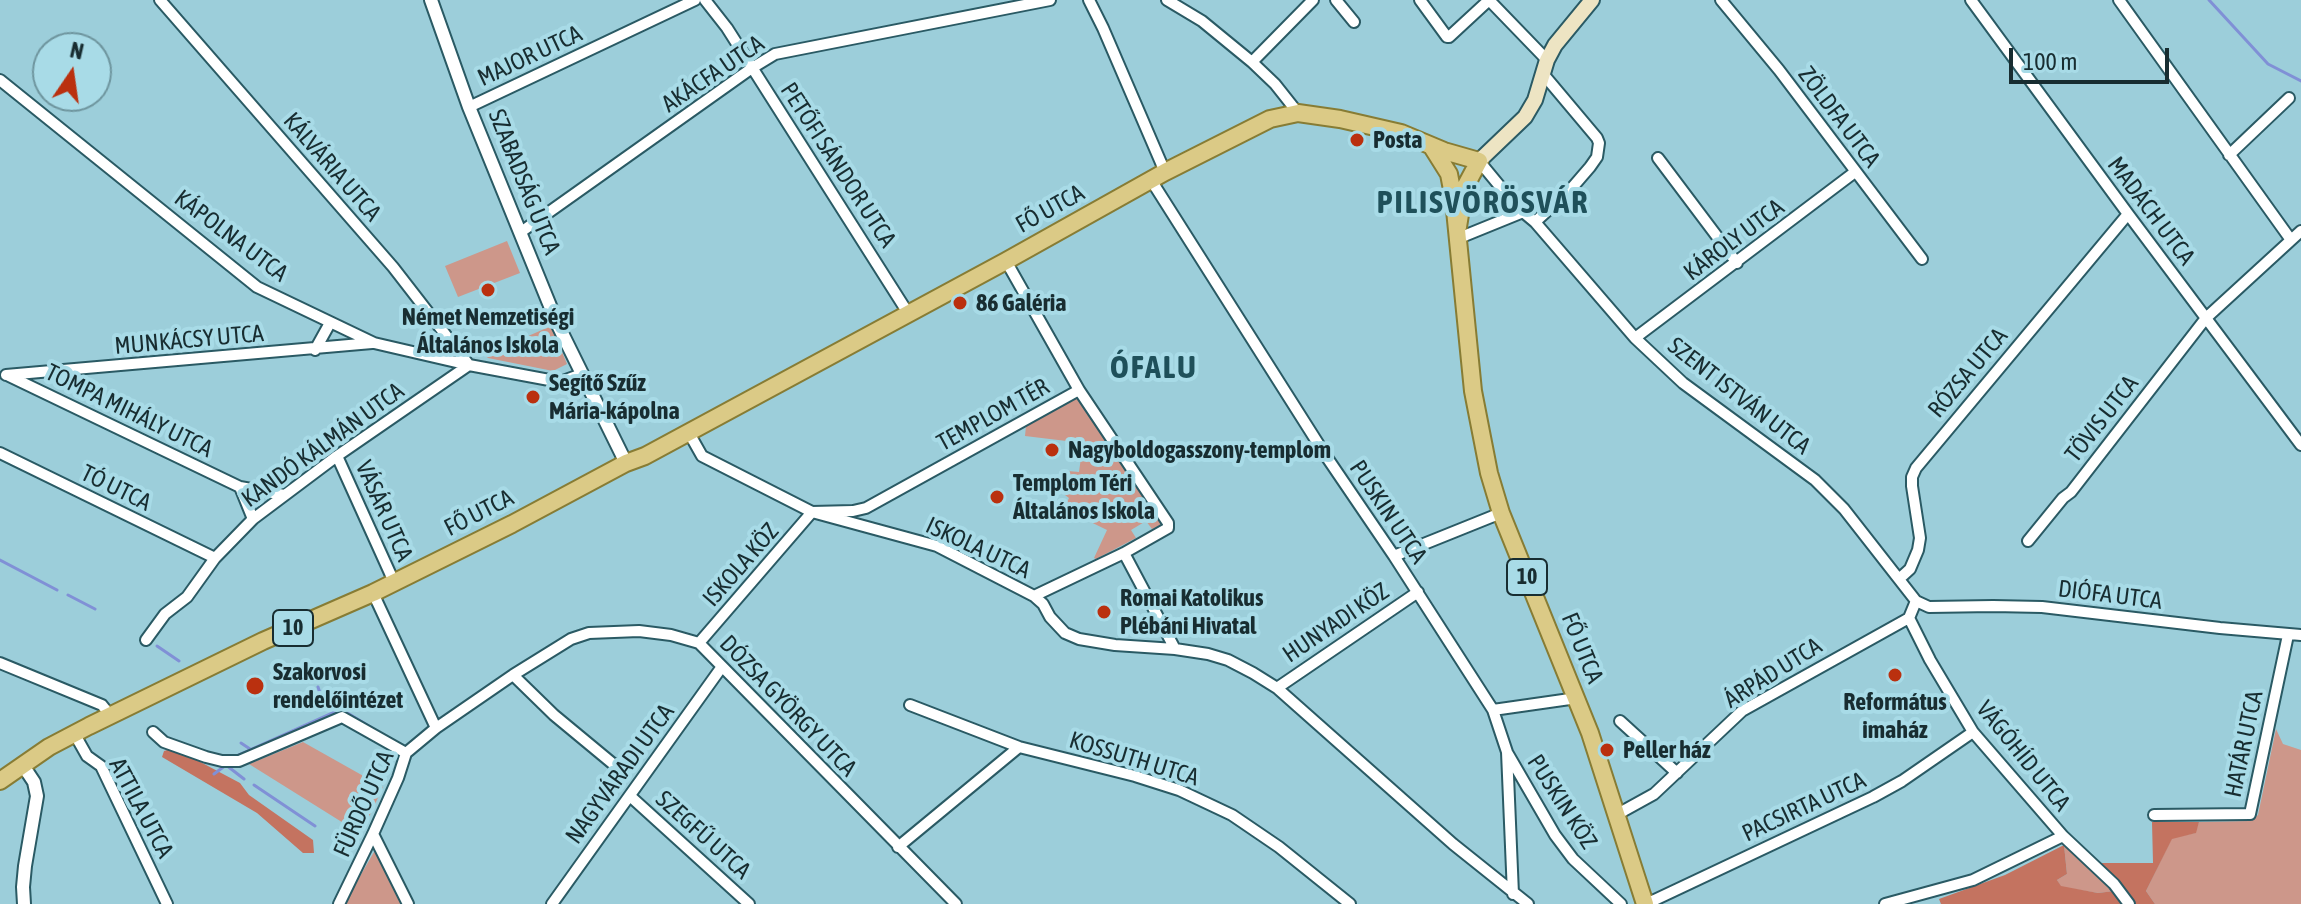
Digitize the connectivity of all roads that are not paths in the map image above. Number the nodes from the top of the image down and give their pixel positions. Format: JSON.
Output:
{"nodes":[{"id":1,"x":160,"y":0,"type":"edge"},
{"id":2,"x":431,"y":0,"type":"edge"},
{"id":3,"x":695,"y":0,"type":"edge"},
{"id":4,"x":705,"y":0,"type":"edge"},
{"id":5,"x":1050,"y":0,"type":"edge"},
{"id":6,"x":1089,"y":0,"type":"edge"},
{"id":7,"x":1167,"y":0,"type":"edge"},
{"id":8,"x":1313,"y":0,"type":"edge"},
{"id":9,"x":1336,"y":0,"type":"edge"},
{"id":10,"x":1420,"y":0,"type":"edge"},
{"id":11,"x":1489,"y":0,"type":"edge"},
{"id":12,"x":1592,"y":0,"type":"edge"},
{"id":13,"x":1721,"y":0,"type":"edge"},
{"id":14,"x":1971,"y":0,"type":"edge"},
{"id":15,"x":2119,"y":0,"type":"edge"},
{"id":16,"x":1354,"y":22,"type":"dead end"},
{"id":17,"x":1547,"y":60,"type":"junction"},
{"id":18,"x":1252,"y":62,"type":"junction"},
{"id":19,"x":752,"y":68,"type":"junction"},
{"id":20,"x":1544,"y":75,"type":"junction"},
{"id":21,"x":0,"y":80,"type":"edge"},
{"id":22,"x":2289,"y":98,"type":"dead end"},
{"id":23,"x":469,"y":107,"type":"junction"},
{"id":24,"x":1298,"y":113,"type":"junction"},
{"id":25,"x":1432,"y":147,"type":"junction"},
{"id":26,"x":2229,"y":155,"type":"junction"},
{"id":27,"x":1658,"y":158,"type":"dead end"},
{"id":28,"x":1475,"y":162,"type":"junction"},
{"id":29,"x":1855,"y":172,"type":"junction"},
{"id":30,"x":1449,"y":174,"type":"junction"},
{"id":31,"x":1158,"y":176,"type":"junction"},
{"id":32,"x":1523,"y":212,"type":"junction"},
{"id":33,"x":2128,"y":214,"type":"junction"},
{"id":34,"x":1535,"y":222,"type":"junction"},
{"id":35,"x":2301,"y":231,"type":"edge"},
{"id":36,"x":521,"y":232,"type":"junction"},
{"id":37,"x":1458,"y":232,"type":"junction"},
{"id":38,"x":2291,"y":240,"type":"junction"},
{"id":39,"x":1922,"y":259,"type":"dead end"},
{"id":40,"x":1006,"y":261,"type":"junction"},
{"id":41,"x":1737,"y":263,"type":"junction"},
{"id":42,"x":908,"y":313,"type":"junction"},
{"id":43,"x":2206,"y":318,"type":"junction"},
{"id":44,"x":330,"y":323,"type":"junction"},
{"id":45,"x":1635,"y":338,"type":"junction"},
{"id":46,"x":374,"y":343,"type":"junction"},
{"id":47,"x":315,"y":350,"type":"junction"},
{"id":48,"x":469,"y":365,"type":"junction"},
{"id":49,"x":3,"y":373,"type":"edge"},
{"id":50,"x":583,"y":376,"type":"junction"},
{"id":51,"x":1079,"y":390,"type":"junction"},
{"id":52,"x":2297,"y":432,"type":"edge"},
{"id":53,"x":689,"y":433,"type":"junction"},
{"id":54,"x":2301,"y":445,"type":"edge"},
{"id":55,"x":0,"y":453,"type":"edge"},
{"id":56,"x":337,"y":456,"type":"junction"},
{"id":57,"x":626,"y":463,"type":"junction"},
{"id":58,"x":240,"y":487,"type":"junction"},
{"id":59,"x":284,"y":495,"type":"junction"},
{"id":60,"x":812,"y":512,"type":"junction"},
{"id":61,"x":1501,"y":513,"type":"junction"},
{"id":62,"x":253,"y":519,"type":"junction"},
{"id":63,"x":2028,"y":541,"type":"dead end"},
{"id":64,"x":1124,"y":553,"type":"junction"},
{"id":65,"x":1394,"y":556,"type":"junction"},
{"id":66,"x":215,"y":558,"type":"junction"},
{"id":67,"x":1899,"y":579,"type":"junction"},
{"id":68,"x":394,"y":582,"type":"junction"},
{"id":69,"x":1418,"y":592,"type":"junction"},
{"id":70,"x":373,"y":593,"type":"junction"},
{"id":71,"x":1034,"y":596,"type":"junction"},
{"id":72,"x":1916,"y":601,"type":"junction"},
{"id":73,"x":1909,"y":618,"type":"junction"},
{"id":74,"x":2288,"y":635,"type":"junction"},
{"id":75,"x":2301,"y":635,"type":"edge"},
{"id":76,"x":146,"y":640,"type":"dead end"},
{"id":77,"x":699,"y":643,"type":"junction"},
{"id":78,"x":1175,"y":649,"type":"junction"},
{"id":79,"x":0,"y":663,"type":"edge"},
{"id":80,"x":721,"y":668,"type":"junction"},
{"id":81,"x":513,"y":675,"type":"junction"},
{"id":82,"x":1277,"y":688,"type":"junction"},
{"id":83,"x":1577,"y":698,"type":"junction"},
{"id":84,"x":910,"y":705,"type":"dead end"},
{"id":85,"x":1493,"y":710,"type":"junction"},
{"id":86,"x":110,"y":715,"type":"junction"},
{"id":87,"x":1620,"y":721,"type":"dead end"},
{"id":88,"x":436,"y":728,"type":"junction"},
{"id":89,"x":153,"y":732,"type":"dead end"},
{"id":90,"x":1973,"y":732,"type":"junction"},
{"id":91,"x":74,"y":733,"type":"junction"},
{"id":92,"x":1019,"y":747,"type":"junction"},
{"id":93,"x":1507,"y":752,"type":"junction"},
{"id":94,"x":406,"y":753,"type":"junction"},
{"id":95,"x":22,"y":764,"type":"junction"},
{"id":96,"x":618,"y":768,"type":"dead end"},
{"id":97,"x":1677,"y":773,"type":"junction"},
{"id":98,"x":0,"y":781,"type":"edge"},
{"id":99,"x":630,"y":796,"type":"junction"},
{"id":100,"x":1616,"y":815,"type":"junction"},
{"id":101,"x":2154,"y":815,"type":"dead end"},
{"id":102,"x":373,"y":834,"type":"junction"},
{"id":103,"x":2063,"y":836,"type":"junction"},
{"id":104,"x":898,"y":847,"type":"junction"},
{"id":105,"x":1511,"y":892,"type":"junction"},
{"id":106,"x":24,"y":904,"type":"edge"},
{"id":107,"x":167,"y":904,"type":"edge"},
{"id":108,"x":339,"y":904,"type":"edge"},
{"id":109,"x":408,"y":904,"type":"edge"},
{"id":110,"x":552,"y":904,"type":"edge"},
{"id":111,"x":749,"y":904,"type":"edge"},
{"id":112,"x":956,"y":904,"type":"edge"},
{"id":113,"x":1350,"y":904,"type":"edge"},
{"id":114,"x":1519,"y":904,"type":"edge"},
{"id":115,"x":1528,"y":904,"type":"edge"},
{"id":116,"x":1621,"y":904,"type":"edge"},
{"id":117,"x":1646,"y":904,"type":"edge"},
{"id":118,"x":1885,"y":904,"type":"edge"},
{"id":119,"x":2129,"y":904,"type":"edge"}],
"edges":[{"from":1,"to":48,"type":"street","name":"KÁLVÁRIA UTCA"},
{"from":2,"to":23,"type":"street","name":"SZABADSÁG UTCA"},
{"from":3,"to":23,"type":"street","name":"MAJOR UTCA"},
{"from":4,"to":19,"type":"street","name":"PETŐFI SÁNDOR UTCA"},
{"from":5,"to":19,"type":"street","name":"AKÁCFA UTCA"},
{"from":6,"to":31,"type":"street","name":"PUSKIN UTCA"},
{"from":7,"to":18,"type":"street"},
{"from":8,"to":18,"type":"street"},
{"from":9,"to":16,"type":"street"},
{"from":10,"to":11,"type":"street"},
{"from":11,"to":17,"type":"street"},
{"from":12,"to":17,"type":"main road"},
{"from":13,"to":29,"type":"street","name":"ZÖLDFA UTCA"},
{"from":14,"to":33,"type":"street","name":"MADÁCH UTCA"},
{"from":15,"to":26,"type":"street"},
{"from":17,"to":20,"type":"main road"},
{"from":18,"to":24,"type":"street"},
{"from":19,"to":36,"type":"street","name":"AKÁCFA UTCA"},
{"from":19,"to":42,"type":"street","name":"PETŐFI SÁNDOR UTCA"},
{"from":20,"to":28,"type":"main road"},
{"from":20,"to":34,"type":"street"},
{"from":21,"to":44,"type":"street","name":"KÁPOLNA UTCA"},
{"from":22,"to":26,"type":"street"},
{"from":23,"to":36,"type":"street","name":"SZABADSÁG UTCA"},
{"from":24,"to":25,"type":"main road","name":"FŐ UTCA","number":"10"},
{"from":24,"to":31,"type":"main road","name":"FŐ UTCA","number":"10"},
{"from":25,"to":28,"type":"main road"},
{"from":25,"to":30,"type":"main road","name":"FŐ UTCA","number":"10"},
{"from":26,"to":38,"type":"street"},
{"from":27,"to":41,"type":"street"},
{"from":28,"to":30,"type":"main road"},
{"from":28,"to":32,"type":"street","name":"SZENT ISTVÁN UTCA"},
{"from":28,"to":37,"type":"main road"},
{"from":29,"to":39,"type":"street","name":"ZÖLDFA UTCA"},
{"from":29,"to":41,"type":"street","name":"KÁROLY UTCA"},
{"from":30,"to":37,"type":"main road","name":"FŐ UTCA","number":"10"},
{"from":31,"to":40,"type":"main road","name":"FŐ UTCA","number":"10"},
{"from":31,"to":65,"type":"street","name":"PUSKIN UTCA"},
{"from":32,"to":34,"type":"street","name":"SZENT ISTVÁN UTCA"},
{"from":32,"to":37,"type":"street"},
{"from":33,"to":43,"type":"street","name":"MADÁCH UTCA"},
{"from":33,"to":67,"type":"street","name":"RÓZSA UTCA"},
{"from":34,"to":45,"type":"street","name":"SZENT ISTVÁN UTCA"},
{"from":35,"to":38,"type":"street","name":"TÖVIS UTCA"},
{"from":36,"to":50,"type":"street","name":"SZABADSÁG UTCA"},
{"from":37,"to":61,"type":"main road","name":"FŐ UTCA","number":"10"},
{"from":38,"to":43,"type":"street","name":"TÖVIS UTCA"},
{"from":40,"to":42,"type":"main road","name":"FŐ UTCA","number":"10"},
{"from":40,"to":51,"type":"street"},
{"from":41,"to":45,"type":"street","name":"KÁROLY UTCA"},
{"from":42,"to":53,"type":"main road","name":"FŐ UTCA","number":"10"},
{"from":43,"to":52,"type":"street","name":"MADÁCH UTCA"},
{"from":43,"to":63,"type":"street","name":"TÖVIS UTCA"},
{"from":44,"to":46,"type":"street","name":"KÁPOLNA UTCA"},
{"from":44,"to":47,"type":"street"},
{"from":45,"to":67,"type":"street","name":"SZENT ISTVÁN UTCA"},
{"from":46,"to":47,"type":"street","name":"MUNKÁCSY UTCA"},
{"from":46,"to":48,"type":"street","name":"KÁPOLNA UTCA"},
{"from":47,"to":49,"type":"street","name":"MUNKÁCSY UTCA"},
{"from":48,"to":50,"type":"street","name":"KÁPOLNA UTCA"},
{"from":48,"to":56,"type":"street","name":"KANDÓ KÁLMÁN UTCA"},
{"from":49,"to":58,"type":"street","name":"TOMPA MIHÁLY UTCA"},
{"from":50,"to":57,"type":"street","name":"SZABADSÁG UTCA"},
{"from":51,"to":60,"type":"street","name":"TEMPLOM TÉR"},
{"from":51,"to":64,"type":"street","name":"TEMPLOM TÉR"},
{"from":52,"to":54,"type":"street","name":"MADÁCH UTCA"},
{"from":53,"to":57,"type":"main road","name":"FŐ UTCA","number":"10"},
{"from":53,"to":60,"type":"street","name":"ISKOLA UTCA"},
{"from":55,"to":66,"type":"street","name":"TÓ UTCA"},
{"from":56,"to":59,"type":"street","name":"KANDÓ KÁLMÁN UTCA"},
{"from":56,"to":68,"type":"street","name":"VÁSÁR UTCA"},
{"from":57,"to":68,"type":"main road","name":"FŐ UTCA","number":"10"},
{"from":58,"to":59,"type":"street","name":"TOMPA MIHÁLY UTCA"},
{"from":58,"to":62,"type":"street"},
{"from":59,"to":62,"type":"street","name":"KANDÓ KÁLMÁN UTCA"},
{"from":60,"to":71,"type":"street","name":"ISKOLA UTCA"},
{"from":60,"to":77,"type":"street","name":"ISKOLA KÖZ"},
{"from":61,"to":65,"type":"street"},
{"from":61,"to":83,"type":"main road","name":"FŐ UTCA","number":"10"},
{"from":62,"to":66,"type":"street","name":"KANDÓ KÁLMÁN UTCA"},
{"from":64,"to":71,"type":"street","name":"TEMPLOM TÉR"},
{"from":64,"to":78,"type":"street"},
{"from":65,"to":69,"type":"street","name":"PUSKIN UTCA"},
{"from":66,"to":76,"type":"street","name":"KANDÓ KÁLMÁN UTCA"},
{"from":67,"to":72,"type":"street","name":"SZENT ISTVÁN UTCA"},
{"from":68,"to":70,"type":"main road","name":"FŐ UTCA","number":"10"},
{"from":69,"to":82,"type":"street","name":"HUNYADI KÖZ"},
{"from":69,"to":85,"type":"street","name":"PUSKIN UTCA"},
{"from":70,"to":86,"type":"main road","name":"FŐ UTCA","number":"10"},
{"from":70,"to":88,"type":"street"},
{"from":71,"to":78,"type":"street","name":"ISKOLA UTCA"},
{"from":72,"to":73,"type":"street"},
{"from":72,"to":74,"type":"street","name":"DIÓFA UTCA"},
{"from":73,"to":90,"type":"street","name":"VÁGÓHÍD UTCA"},
{"from":73,"to":97,"type":"street","name":"ÁRPÁD UTCA"},
{"from":74,"to":75,"type":"street","name":"DIÓFA UTCA"},
{"from":74,"to":101,"type":"street","name":"HATÁR UTCA"},
{"from":77,"to":80,"type":"street","name":"DÓZSA GYÖRGY UTCA"},
{"from":77,"to":81,"type":"street","name":"DÓZSA GYÖRGY UTCA"},
{"from":78,"to":82,"type":"street","name":"ISKOLA UTCA"},
{"from":79,"to":86,"type":"street"},
{"from":80,"to":99,"type":"street","name":"NAGYVÁRADI UTCA"},
{"from":80,"to":104,"type":"street","name":"DÓZSA GYÖRGY UTCA"},
{"from":81,"to":88,"type":"street","name":"DÓZSA GYÖRGY UTCA"},
{"from":81,"to":96,"type":"street"},
{"from":82,"to":105,"type":"street","name":"ISKOLA UTCA"},
{"from":83,"to":85,"type":"street"},
{"from":83,"to":100,"type":"main road","name":"FŐ UTCA","number":"10"},
{"from":84,"to":92,"type":"street","name":"KOSSUTH UTCA"},
{"from":85,"to":93,"type":"street","name":"PUSKIN UTCA"},
{"from":86,"to":91,"type":"main road","name":"FŐ UTCA","number":"10"},
{"from":87,"to":97,"type":"street"},
{"from":88,"to":94,"type":"street","name":"FÜRDŐ UTCA"},
{"from":89,"to":94,"type":"street"},
{"from":90,"to":103,"type":"street","name":"VÁGÓHÍD UTCA"},
{"from":90,"to":117,"type":"street","name":"PACSIRTA UTCA"},
{"from":91,"to":95,"type":"main road","name":"FŐ UTCA","number":"10"},
{"from":91,"to":107,"type":"street","name":"ATTILA UTCA"},
{"from":92,"to":104,"type":"street"},
{"from":92,"to":113,"type":"street","name":"KOSSUTH UTCA"},
{"from":93,"to":105,"type":"street","name":"PUSKIN UTCA"},
{"from":93,"to":116,"type":"street","name":"PUSKIN KÖZ"},
{"from":94,"to":102,"type":"street","name":"FÜRDŐ UTCA"},
{"from":95,"to":98,"type":"main road","name":"FŐ UTCA","number":"10"},
{"from":95,"to":106,"type":"street"},
{"from":97,"to":100,"type":"street","name":"ÁRPÁD UTCA"},
{"from":99,"to":110,"type":"street","name":"NAGYVÁRADI UTCA"},
{"from":99,"to":111,"type":"street","name":"SZEGFŰ UTCA"},
{"from":100,"to":117,"type":"main road","name":"FŐ UTCA","number":"10"},
{"from":102,"to":108,"type":"street","name":"FÜRDŐ UTCA"},
{"from":102,"to":109,"type":"street"},
{"from":103,"to":118,"type":"street"},
{"from":103,"to":119,"type":"street","name":"VÁGÓHÍD UTCA"},
{"from":104,"to":112,"type":"street","name":"DÓZSA GYÖRGY UTCA"},
{"from":105,"to":114,"type":"street"},
{"from":105,"to":115,"type":"street"}]}
